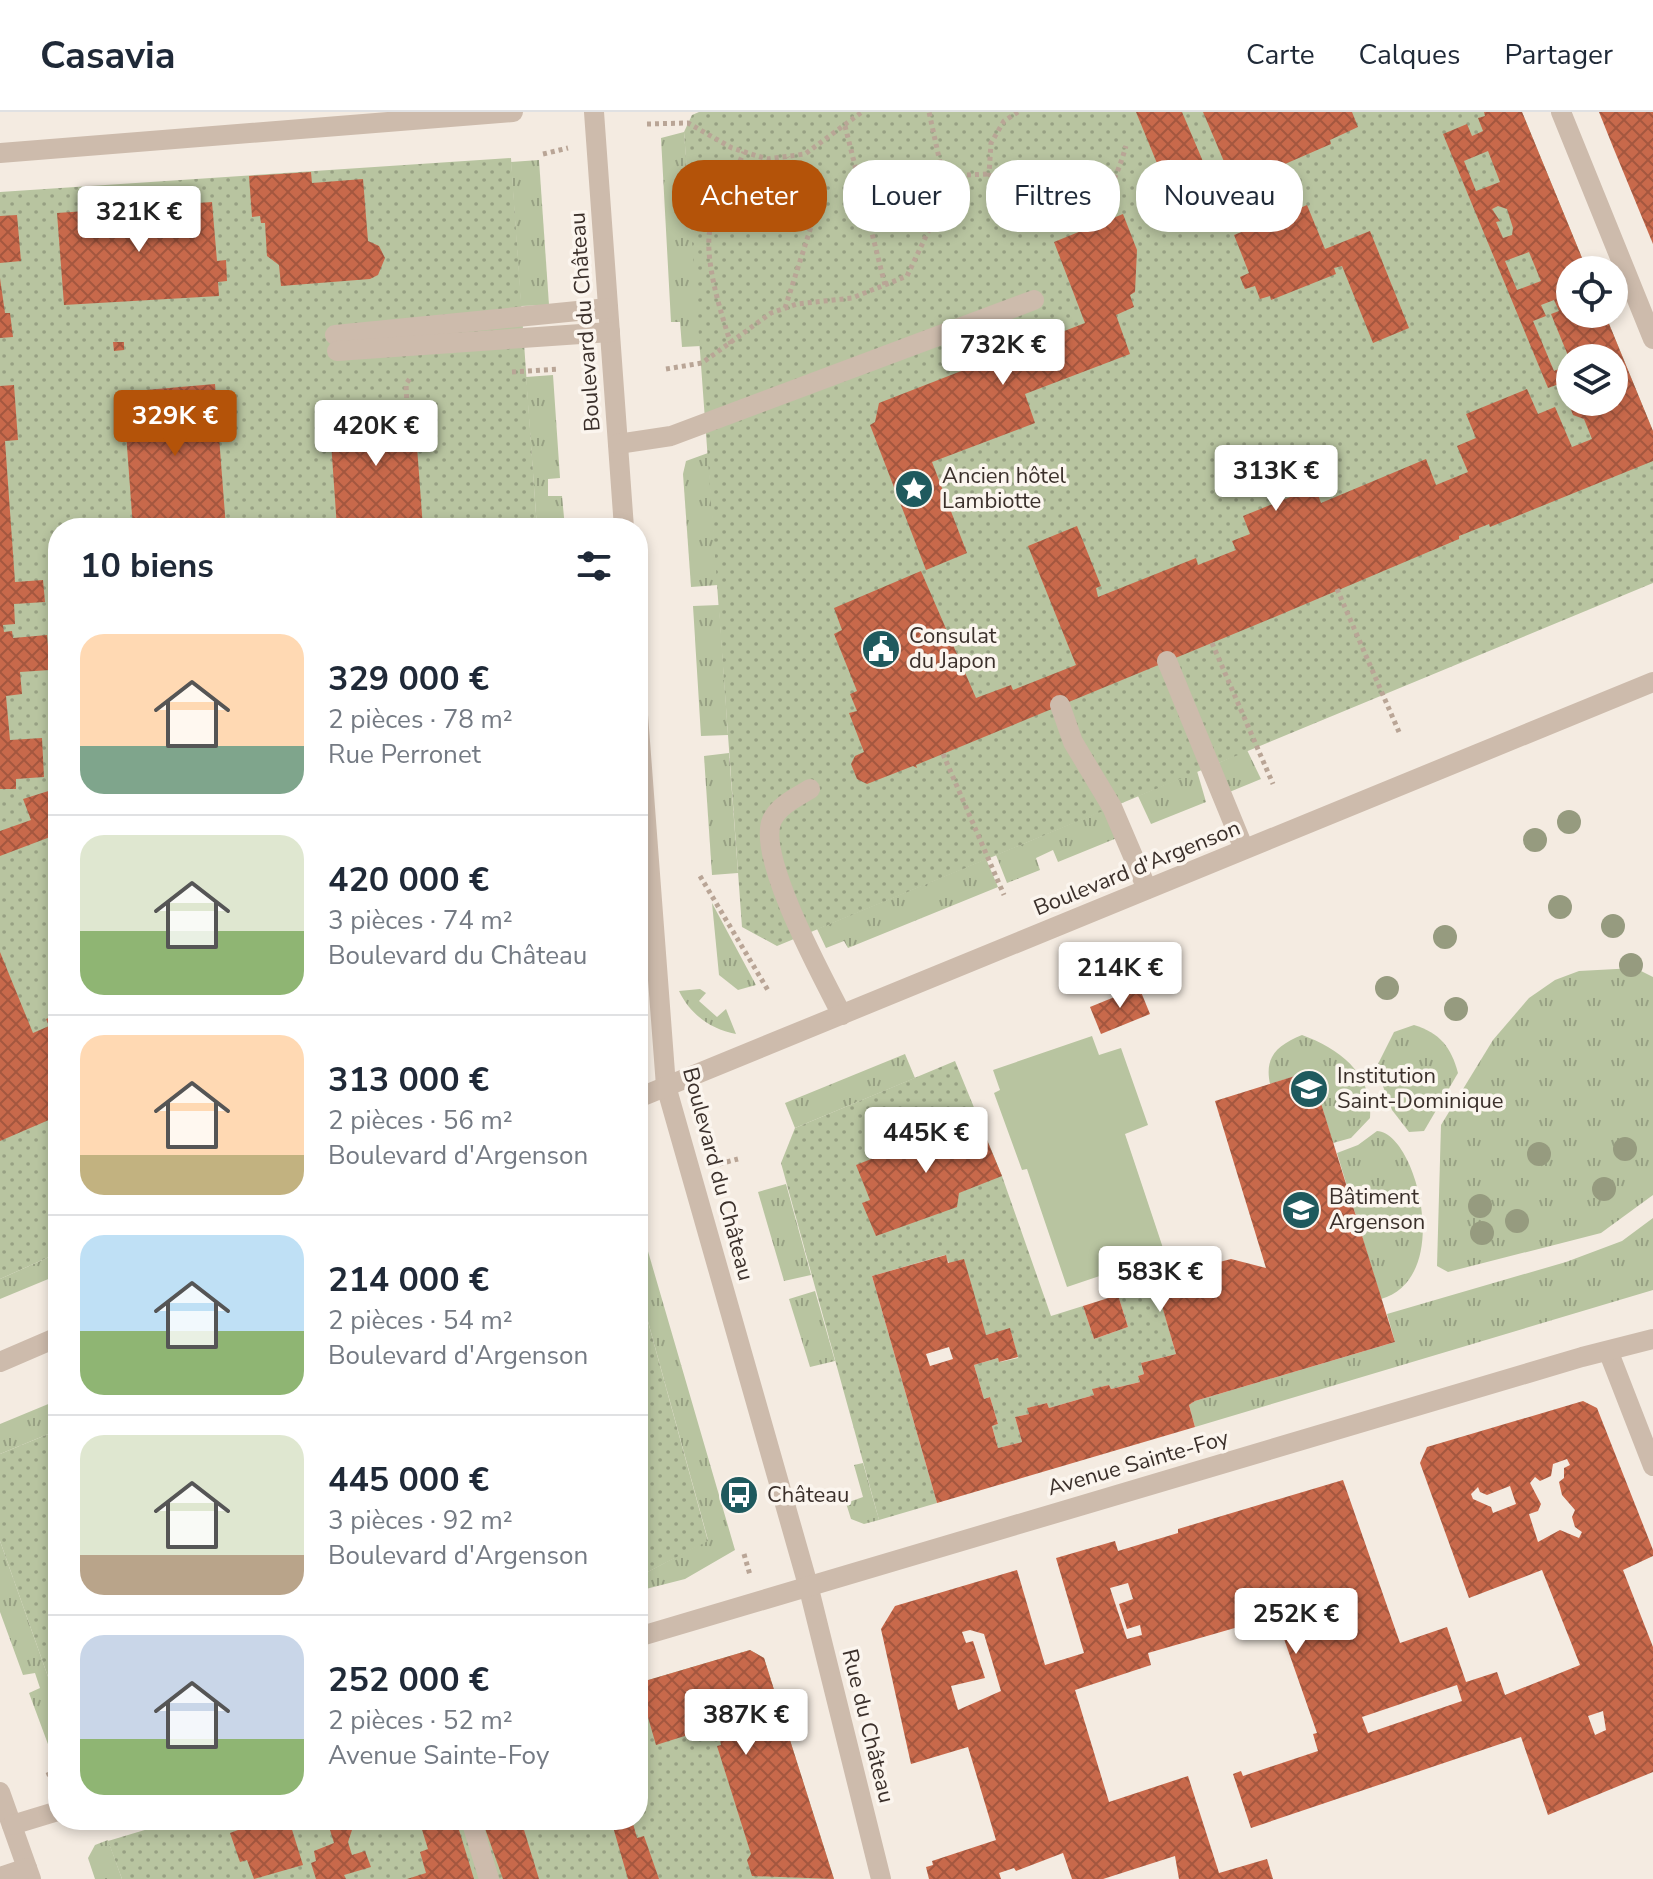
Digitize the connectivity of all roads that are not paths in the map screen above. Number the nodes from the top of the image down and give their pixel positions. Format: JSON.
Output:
{"nodes":[{"id":1,"x":513,"y":112,"type":"edge"},
{"id":2,"x":594,"y":112,"type":"edge"},
{"id":3,"x":1561,"y":112,"type":"edge"},
{"id":4,"x":0,"y":153,"type":"edge"},
{"id":5,"x":1034,"y":300,"type":"dead end"},
{"id":6,"x":608,"y":308,"type":"junction"},
{"id":7,"x":610,"y":332,"type":"junction"},
{"id":8,"x":1653,"y":339,"type":"edge"},
{"id":9,"x":618,"y":444,"type":"junction"},
{"id":10,"x":623,"y":518,"type":"edge"},
{"id":11,"x":1167,"y":661,"type":"dead end"},
{"id":12,"x":1653,"y":682,"type":"edge"},
{"id":13,"x":1060,"y":705,"type":"dead end"},
{"id":14,"x":810,"y":789,"type":"dead end"},
{"id":15,"x":648,"y":848,"type":"edge"},
{"id":16,"x":1244,"y":849,"type":"junction"},
{"id":17,"x":1147,"y":889,"type":"junction"},
{"id":18,"x":842,"y":1015,"type":"junction"},
{"id":19,"x":666,"y":1086,"type":"junction"},
{"id":20,"x":648,"y":1094,"type":"edge"},
{"id":21,"x":1653,"y":1339,"type":"edge"},
{"id":22,"x":48,"y":1341,"type":"edge"},
{"id":23,"x":1609,"y":1353,"type":"junction"},
{"id":24,"x":0,"y":1362,"type":"edge"},
{"id":25,"x":1653,"y":1466,"type":"edge"},
{"id":26,"x":808,"y":1585,"type":"junction"},
{"id":27,"x":648,"y":1634,"type":"edge"},
{"id":28,"x":0,"y":1792,"type":"edge"},
{"id":29,"x":48,"y":1814,"type":"edge"},
{"id":30,"x":12,"y":1825,"type":"junction"},
{"id":31,"x":474,"y":1830,"type":"edge"},
{"id":32,"x":29,"y":1873,"type":"edge"},
{"id":33,"x":0,"y":1877,"type":"edge"},
{"id":34,"x":489,"y":1879,"type":"edge"},
{"id":35,"x":881,"y":1879,"type":"edge"}],
"edges":[{"from":1,"to":4,"type":"street"},
{"from":2,"to":6,"type":"street","name":"Boulevard du Château"},
{"from":3,"to":8,"type":"street"},
{"from":5,"to":9,"type":"street"},
{"from":6,"to":7,"type":"street","name":"Boulevard du Château"},
{"from":6,"to":7,"type":"street"},
{"from":7,"to":9,"type":"street","name":"Boulevard du Château"},
{"from":9,"to":10,"type":"street","name":"Boulevard du Château"},
{"from":11,"to":16,"type":"street"},
{"from":12,"to":16,"type":"street","name":"Boulevard d'Argenson"},
{"from":13,"to":17,"type":"street"},
{"from":14,"to":18,"type":"street"},
{"from":15,"to":19,"type":"street","name":"Boulevard du Château"},
{"from":16,"to":17,"type":"street","name":"Boulevard d'Argenson"},
{"from":17,"to":18,"type":"street","name":"Boulevard d'Argenson"},
{"from":18,"to":19,"type":"street","name":"Boulevard d'Argenson"},
{"from":19,"to":20,"type":"street","name":"Boulevard d'Argenson"},
{"from":19,"to":26,"type":"street","name":"Boulevard du Château"},
{"from":21,"to":23,"type":"street","name":"Avenue Sainte-Foy"},
{"from":22,"to":24,"type":"street"},
{"from":23,"to":25,"type":"street"},
{"from":23,"to":26,"type":"street","name":"Avenue Sainte-Foy"},
{"from":26,"to":27,"type":"street","name":"Avenue Sainte-Foy"},
{"from":26,"to":35,"type":"street","name":"Rue du Château"},
{"from":28,"to":30,"type":"street"},
{"from":29,"to":30,"type":"street"},
{"from":30,"to":32,"type":"street"},
{"from":31,"to":34,"type":"street"},
{"from":32,"to":33,"type":"street"}]}
